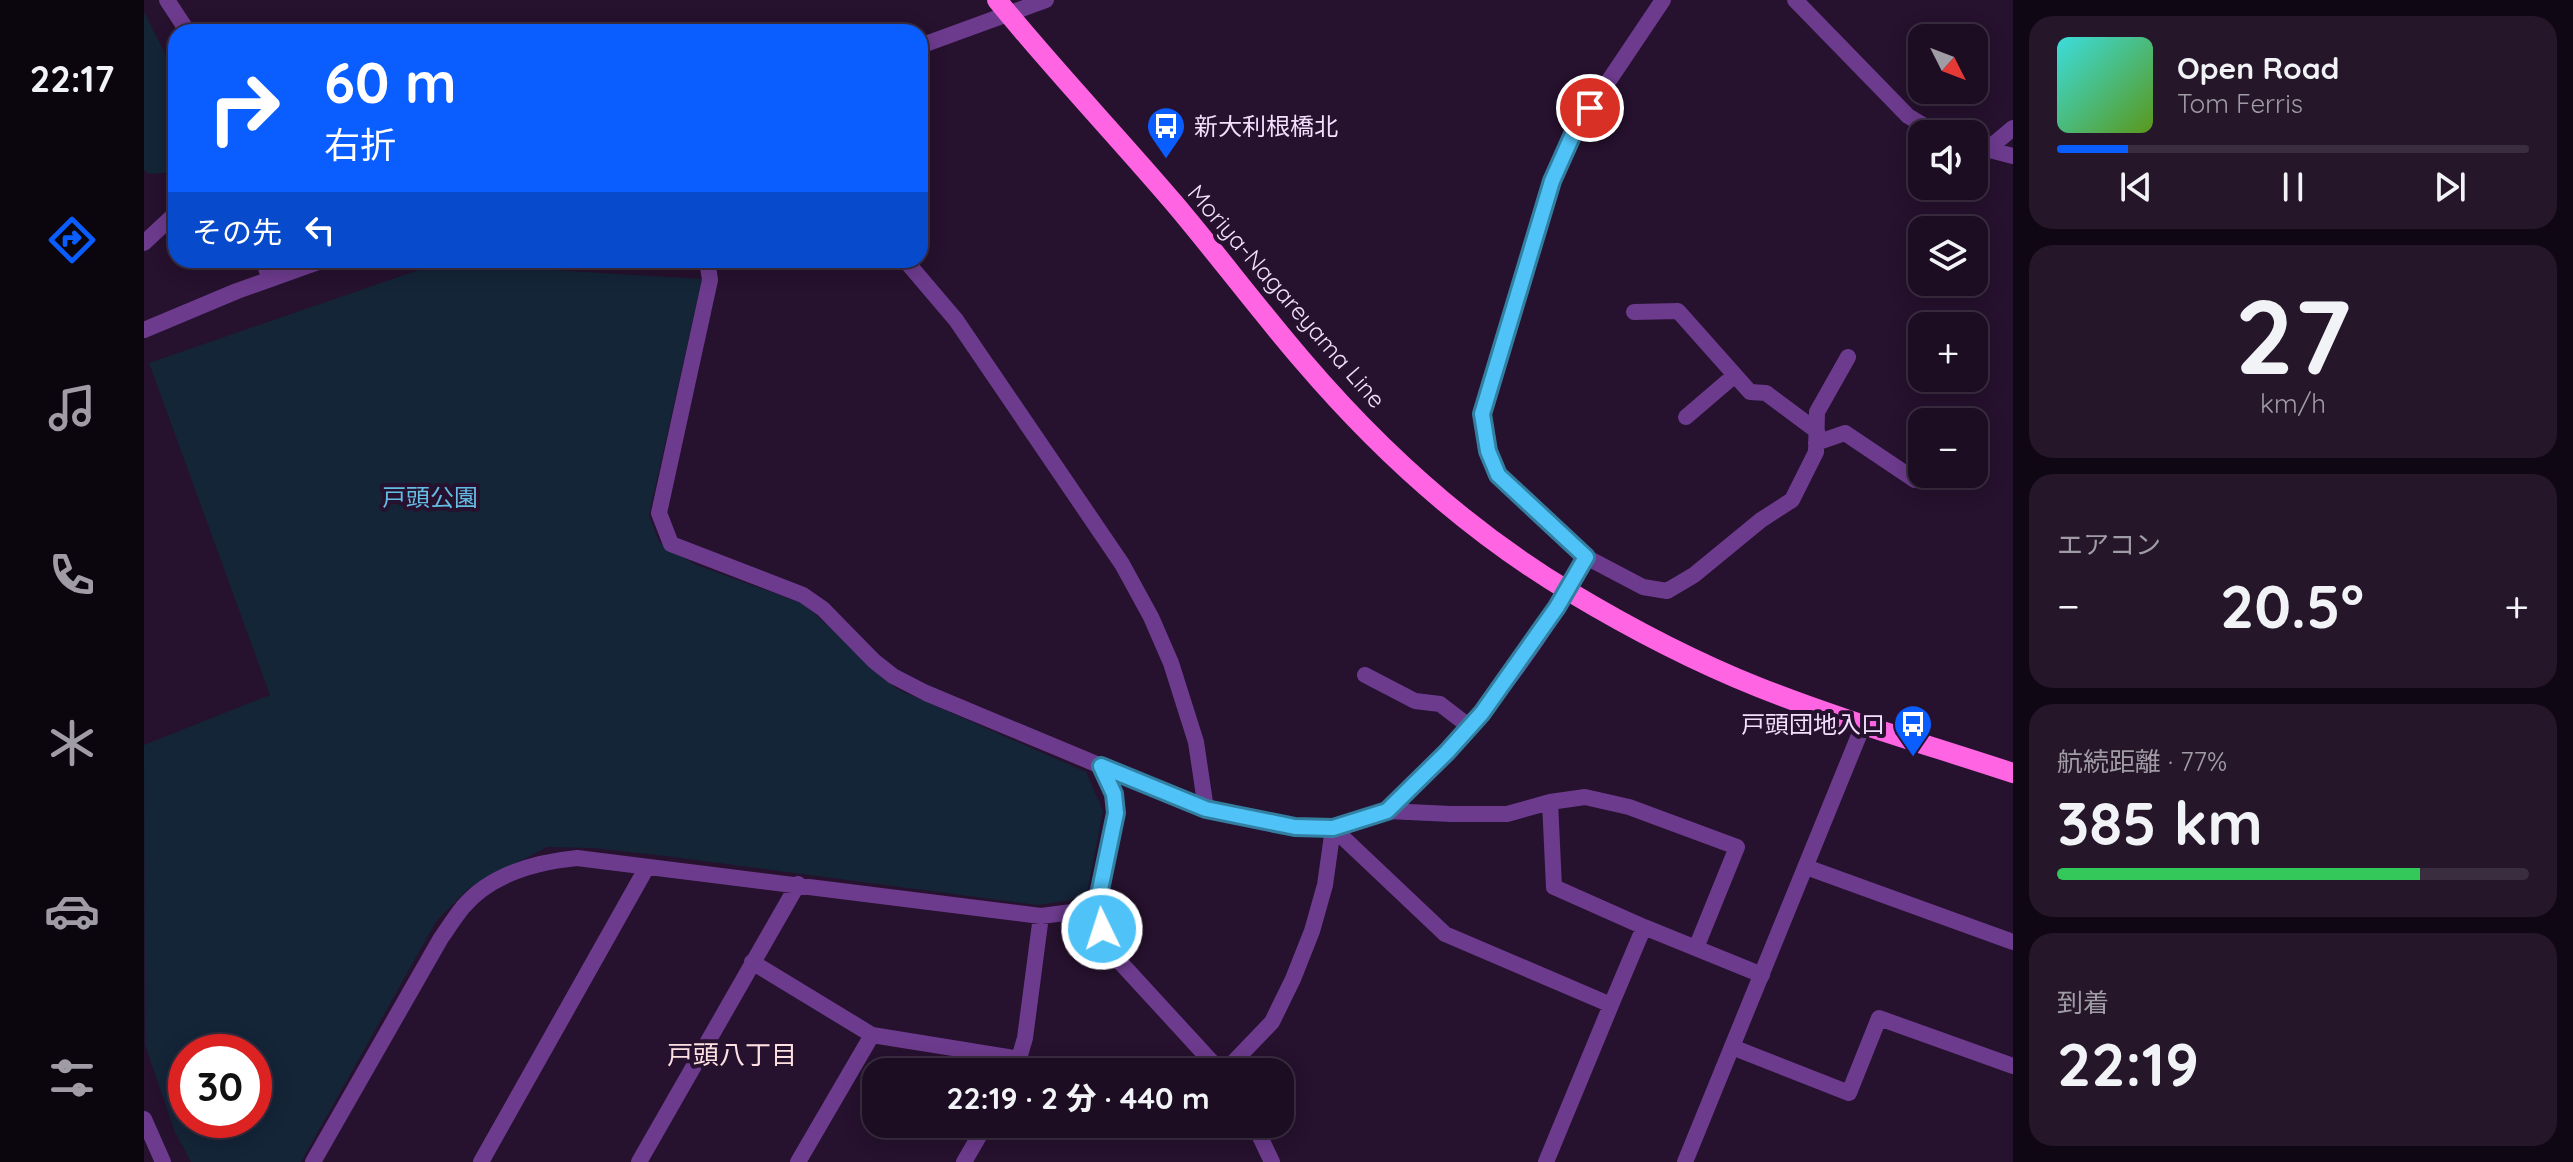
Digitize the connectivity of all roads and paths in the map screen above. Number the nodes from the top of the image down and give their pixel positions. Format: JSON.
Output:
{"nodes":[{"id":1,"x":167,"y":0,"type":"edge"},
{"id":2,"x":1046,"y":0,"type":"edge"},
{"id":3,"x":1663,"y":0,"type":"edge"},
{"id":4,"x":1795,"y":0,"type":"edge"},
{"id":5,"x":1003,"y":7,"type":"edge"},
{"id":6,"x":183,"y":24,"type":"edge"},
{"id":7,"x":928,"y":42,"type":"edge"},
{"id":8,"x":1915,"y":120,"type":"edge"},
{"id":9,"x":2013,"y":128,"type":"edge"},
{"id":10,"x":1988,"y":143,"type":"edge"},
{"id":11,"x":1988,"y":149,"type":"edge"},
{"id":12,"x":2013,"y":156,"type":"edge"},
{"id":13,"x":168,"y":220,"type":"edge"},
{"id":14,"x":144,"y":243,"type":"edge"},
{"id":15,"x":266,"y":268,"type":"edge"},
{"id":16,"x":301,"y":268,"type":"edge"},
{"id":17,"x":708,"y":268,"type":"edge"},
{"id":18,"x":912,"y":268,"type":"edge"},
{"id":19,"x":270,"y":279,"type":"junction"},
{"id":20,"x":1634,"y":312,"type":"dead end"},
{"id":21,"x":144,"y":330,"type":"edge"},
{"id":22,"x":1848,"y":357,"type":"dead end"},
{"id":23,"x":1735,"y":375,"type":"junction"},
{"id":24,"x":1686,"y":417,"type":"dead end"},
{"id":25,"x":1816,"y":437,"type":"junction"},
{"id":26,"x":1908,"y":475,"type":"edge"},
{"id":27,"x":1586,"y":557,"type":"junction"},
{"id":28,"x":1568,"y":591,"type":"junction"},
{"id":29,"x":1365,"y":675,"type":"dead end"},
{"id":30,"x":1864,"y":723,"type":"junction"},
{"id":31,"x":1470,"y":727,"type":"junction"},
{"id":32,"x":1101,"y":766,"type":"junction"},
{"id":33,"x":2013,"y":773,"type":"edge"},
{"id":34,"x":1550,"y":802,"type":"junction"},
{"id":35,"x":1206,"y":809,"type":"junction"},
{"id":36,"x":1387,"y":811,"type":"junction"},
{"id":37,"x":1333,"y":828,"type":"junction"},
{"id":38,"x":647,"y":867,"type":"junction"},
{"id":39,"x":1806,"y":867,"type":"junction"},
{"id":40,"x":798,"y":884,"type":"junction"},
{"id":41,"x":1096,"y":909,"type":"junction"},
{"id":42,"x":1041,"y":916,"type":"junction"},
{"id":43,"x":1644,"y":927,"type":"junction"},
{"id":44,"x":2013,"y":942,"type":"edge"},
{"id":45,"x":1696,"y":948,"type":"junction"},
{"id":46,"x":752,"y":962,"type":"junction"},
{"id":47,"x":1762,"y":975,"type":"junction"},
{"id":48,"x":1611,"y":1005,"type":"junction"},
{"id":49,"x":872,"y":1035,"type":"junction"},
{"id":50,"x":1732,"y":1047,"type":"junction"},
{"id":51,"x":984,"y":1058,"type":"edge"},
{"id":52,"x":1019,"y":1058,"type":"edge"},
{"id":53,"x":1209,"y":1058,"type":"edge"},
{"id":54,"x":1236,"y":1058,"type":"edge"},
{"id":55,"x":2013,"y":1066,"type":"edge"},
{"id":56,"x":144,"y":1119,"type":"edge"},
{"id":57,"x":978,"y":1138,"type":"edge"},
{"id":58,"x":1261,"y":1138,"type":"edge"},
{"id":59,"x":163,"y":1162,"type":"edge"},
{"id":60,"x":313,"y":1162,"type":"edge"},
{"id":61,"x":481,"y":1162,"type":"edge"},
{"id":62,"x":639,"y":1162,"type":"edge"},
{"id":63,"x":798,"y":1162,"type":"edge"},
{"id":64,"x":964,"y":1162,"type":"edge"},
{"id":65,"x":1272,"y":1162,"type":"edge"},
{"id":66,"x":1546,"y":1162,"type":"edge"},
{"id":67,"x":1685,"y":1162,"type":"edge"}],
"edges":[{"from":1,"to":6,"type":"street"},
{"from":2,"to":5,"type":"street"},
{"from":3,"to":27,"type":"street"},
{"from":4,"to":8,"type":"street"},
{"from":5,"to":7,"type":"street"},
{"from":5,"to":28,"type":"main road","name":"Moriya-Nagareyama Line"},
{"from":9,"to":10,"type":"street"},
{"from":11,"to":12,"type":"street"},
{"from":13,"to":14,"type":"street"},
{"from":15,"to":19,"type":"street"},
{"from":16,"to":19,"type":"street"},
{"from":17,"to":32,"type":"street"},
{"from":18,"to":35,"type":"street"},
{"from":19,"to":21,"type":"street"},
{"from":20,"to":23,"type":"street"},
{"from":22,"to":25,"type":"street"},
{"from":23,"to":24,"type":"street"},
{"from":23,"to":25,"type":"street"},
{"from":25,"to":26,"type":"street"},
{"from":25,"to":27,"type":"street"},
{"from":27,"to":28,"type":"street"},
{"from":28,"to":30,"type":"main road","name":"Moriya-Nagareyama Line"},
{"from":28,"to":31,"type":"street"},
{"from":29,"to":31,"type":"street"},
{"from":30,"to":33,"type":"main road","name":"Moriya-Nagareyama Line"},
{"from":30,"to":39,"type":"street"},
{"from":31,"to":36,"type":"street"},
{"from":32,"to":35,"type":"street"},
{"from":32,"to":41,"type":"street"},
{"from":34,"to":36,"type":"street"},
{"from":34,"to":43,"type":"street"},
{"from":34,"to":45,"type":"street"},
{"from":35,"to":37,"type":"street"},
{"from":36,"to":37,"type":"street"},
{"from":37,"to":48,"type":"street"},
{"from":37,"to":54,"type":"street"},
{"from":38,"to":40,"type":"street"},
{"from":38,"to":60,"type":"street"},
{"from":38,"to":61,"type":"street"},
{"from":39,"to":44,"type":"street"},
{"from":39,"to":47,"type":"street"},
{"from":40,"to":42,"type":"street"},
{"from":40,"to":46,"type":"street"},
{"from":41,"to":42,"type":"street"},
{"from":41,"to":53,"type":"street"},
{"from":42,"to":52,"type":"street"},
{"from":43,"to":45,"type":"street"},
{"from":43,"to":48,"type":"street"},
{"from":45,"to":47,"type":"street"},
{"from":46,"to":49,"type":"street"},
{"from":46,"to":62,"type":"street"},
{"from":47,"to":50,"type":"street"},
{"from":48,"to":66,"type":"street"},
{"from":49,"to":51,"type":"street"},
{"from":49,"to":63,"type":"street"},
{"from":50,"to":55,"type":"street"},
{"from":50,"to":67,"type":"street"},
{"from":56,"to":59,"type":"street"},
{"from":57,"to":64,"type":"street"},
{"from":58,"to":65,"type":"street"}]}
